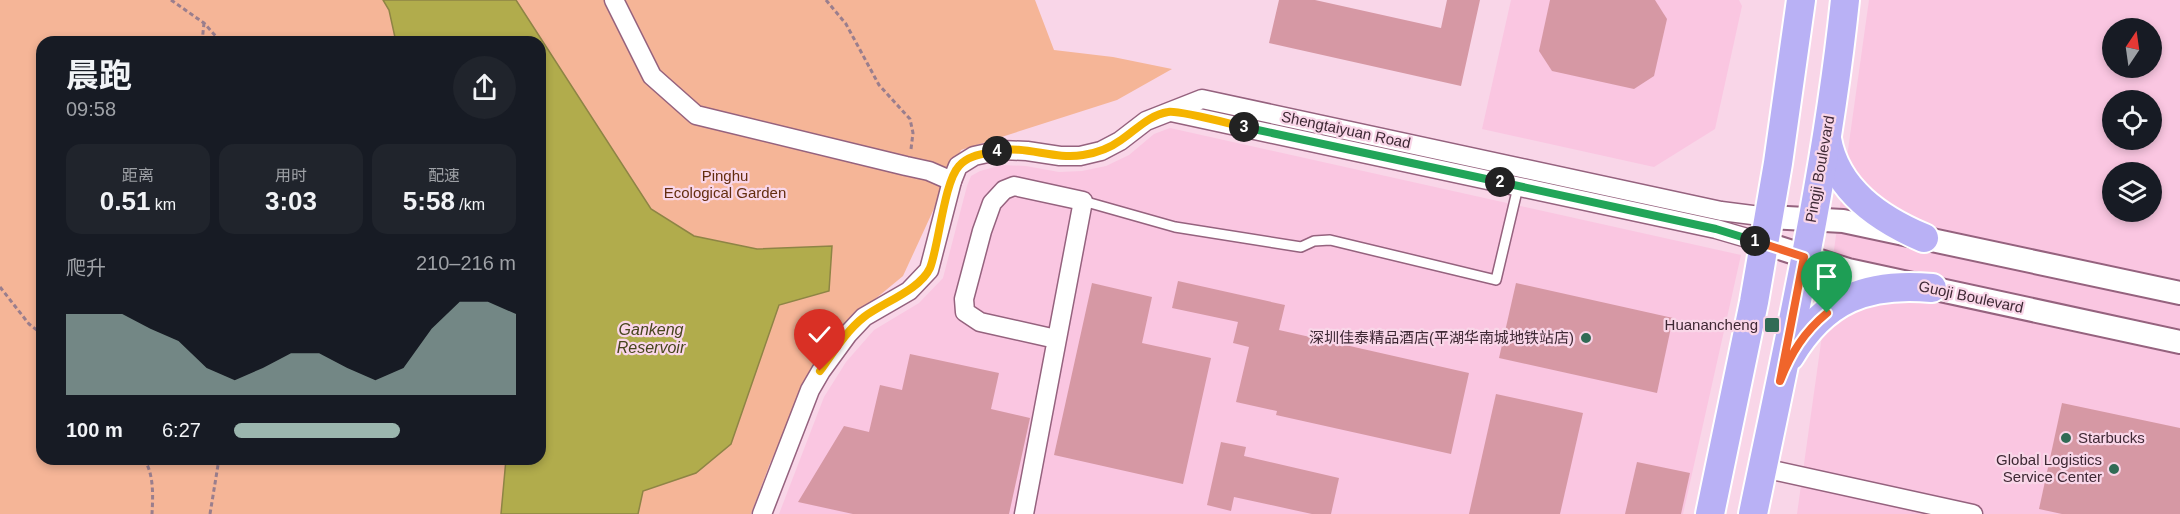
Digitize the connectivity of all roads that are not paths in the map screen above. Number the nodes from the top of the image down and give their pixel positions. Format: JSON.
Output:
{"nodes":[{"id":1,"x":614,"y":0,"type":"edge"},
{"id":2,"x":1801,"y":0,"type":"edge"},
{"id":3,"x":1845,"y":0,"type":"edge"},
{"id":4,"x":1169,"y":111,"type":"junction"},
{"id":5,"x":1826,"y":134,"type":"junction"},
{"id":6,"x":952,"y":181,"type":"junction"},
{"id":7,"x":1518,"y":186,"type":"junction"},
{"id":8,"x":1083,"y":201,"type":"junction"},
{"id":9,"x":1812,"y":219,"type":"junction"},
{"id":10,"x":1766,"y":230,"type":"junction"},
{"id":11,"x":1924,"y":238,"type":"junction"},
{"id":12,"x":1804,"y":257,"type":"junction"},
{"id":13,"x":1932,"y":288,"type":"junction"},
{"id":14,"x":2180,"y":293,"type":"edge"},
{"id":15,"x":1056,"y":339,"type":"junction"},
{"id":16,"x":2180,"y":342,"type":"edge"},
{"id":17,"x":1780,"y":381,"type":"junction"},
{"id":18,"x":1762,"y":468,"type":"junction"},
{"id":19,"x":762,"y":514,"type":"edge"},
{"id":20,"x":1024,"y":514,"type":"edge"},
{"id":21,"x":1710,"y":514,"type":"edge"},
{"id":22,"x":1753,"y":514,"type":"edge"},
{"id":23,"x":1973,"y":514,"type":"edge"}],
"edges":[{"from":1,"to":6,"type":"street"},
{"from":2,"to":10,"type":"main road"},
{"from":3,"to":5,"type":"main road","name":"Pingji Boulevard"},
{"from":4,"to":6,"type":"street"},
{"from":4,"to":7,"type":"street","name":"Shengtaiyuan Road"},
{"from":4,"to":10,"type":"street","name":"Shengtaiyuan Road"},
{"from":5,"to":9,"type":"main road","name":"Pingji Boulevard"},
{"from":5,"to":11,"type":"main road"},
{"from":6,"to":19,"type":"street"},
{"from":7,"to":8,"type":"lane"},
{"from":7,"to":10,"type":"street","name":"Shengtaiyuan Road"},
{"from":8,"to":15,"type":"street"},
{"from":8,"to":15,"type":"street"},
{"from":9,"to":10,"type":"street"},
{"from":9,"to":11,"type":"street"},
{"from":9,"to":12,"type":"main road","name":"Pingji Boulevard"},
{"from":10,"to":12,"type":"street","name":"Guoji Boulevard"},
{"from":10,"to":21,"type":"main road"},
{"from":11,"to":14,"type":"street"},
{"from":12,"to":13,"type":"street","name":"Guoji Boulevard"},
{"from":12,"to":17,"type":"main road","name":"Pingji Boulevard"},
{"from":13,"to":16,"type":"street","name":"Guoji Boulevard"},
{"from":13,"to":17,"type":"main road"},
{"from":15,"to":20,"type":"street"},
{"from":17,"to":18,"type":"main road","name":"Pingji Boulevard"},
{"from":18,"to":22,"type":"main road","name":"Pingji Boulevard"},
{"from":18,"to":23,"type":"street"}]}
